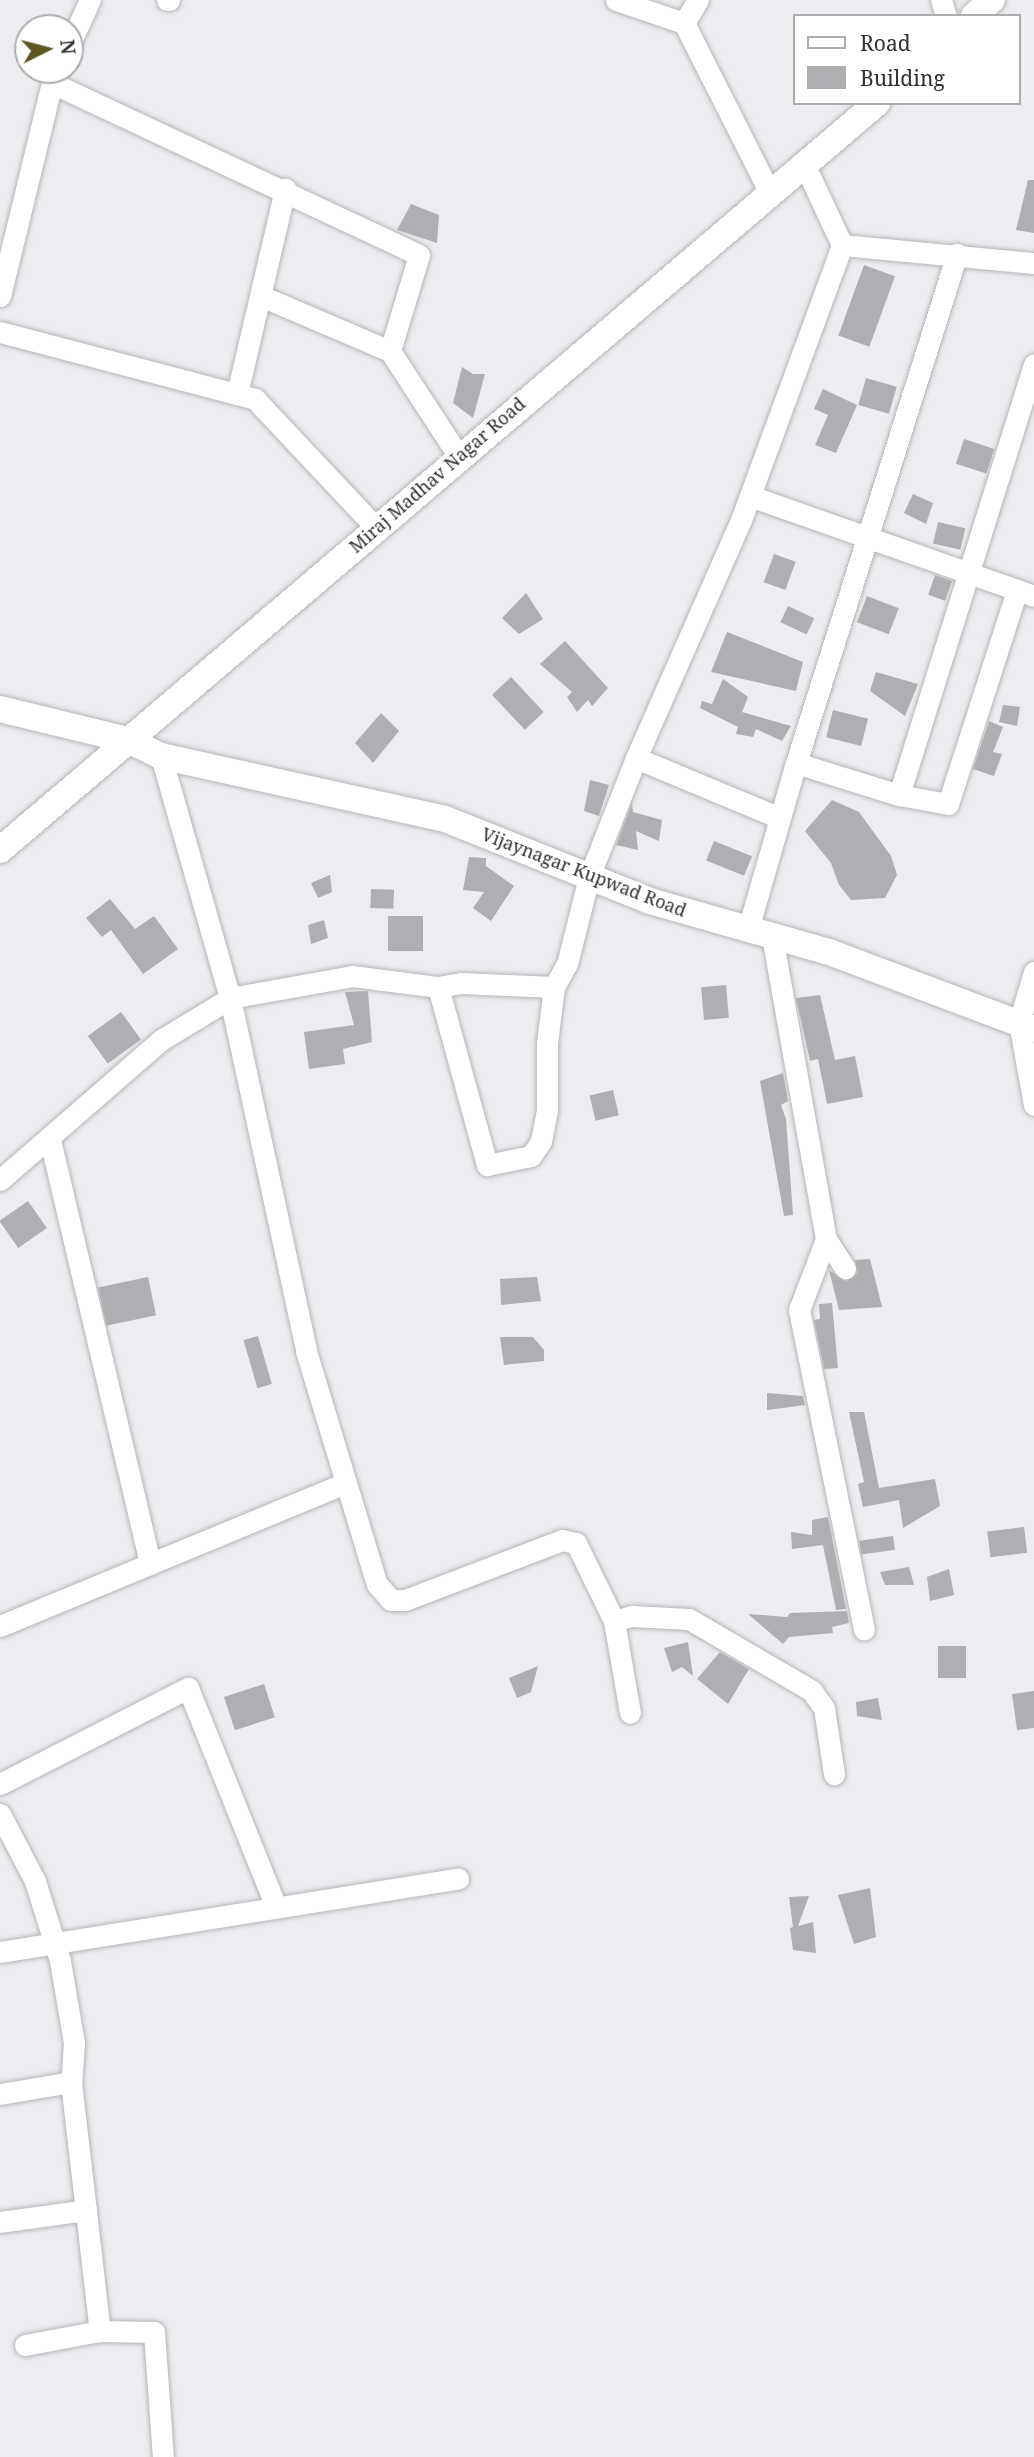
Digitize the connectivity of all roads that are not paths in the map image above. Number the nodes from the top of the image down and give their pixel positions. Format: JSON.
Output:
{"nodes":[{"id":1,"x":616,"y":0,"type":"edge"},
{"id":2,"x":698,"y":0,"type":"edge"},
{"id":3,"x":992,"y":0,"type":"edge"},
{"id":4,"x":976,"y":14,"type":"edge"},
{"id":5,"x":684,"y":23,"type":"junction"},
{"id":6,"x":53,"y":84,"type":"edge"},
{"id":7,"x":69,"y":84,"type":"edge"},
{"id":8,"x":875,"y":105,"type":"edge"},
{"id":9,"x":806,"y":168,"type":"junction"},
{"id":10,"x":285,"y":189,"type":"junction"},
{"id":11,"x":769,"y":191,"type":"junction"},
{"id":12,"x":842,"y":245,"type":"junction"},
{"id":13,"x":957,"y":254,"type":"junction"},
{"id":14,"x":1034,"y":263,"type":"edge"},
{"id":15,"x":0,"y":296,"type":"edge"},
{"id":16,"x":261,"y":296,"type":"junction"},
{"id":17,"x":0,"y":332,"type":"edge"},
{"id":18,"x":390,"y":351,"type":"junction"},
{"id":19,"x":1033,"y":373,"type":"edge"},
{"id":20,"x":237,"y":394,"type":"junction"},
{"id":21,"x":459,"y":457,"type":"junction"},
{"id":22,"x":750,"y":496,"type":"junction"},
{"id":23,"x":376,"y":528,"type":"junction"},
{"id":24,"x":871,"y":535,"type":"junction"},
{"id":25,"x":971,"y":571,"type":"junction"},
{"id":26,"x":1026,"y":593,"type":"edge"},
{"id":27,"x":0,"y":709,"type":"edge"},
{"id":28,"x":128,"y":740,"type":"junction"},
{"id":29,"x":161,"y":756,"type":"junction"},
{"id":30,"x":636,"y":758,"type":"junction"},
{"id":31,"x":796,"y":763,"type":"junction"},
{"id":32,"x":899,"y":795,"type":"junction"},
{"id":33,"x":780,"y":818,"type":"junction"},
{"id":34,"x":0,"y":850,"type":"edge"},
{"id":35,"x":589,"y":877,"type":"junction"},
{"id":36,"x":760,"y":932,"type":"junction"},
{"id":37,"x":1034,"y":971,"type":"edge"},
{"id":38,"x":438,"y":987,"type":"junction"},
{"id":39,"x":554,"y":987,"type":"junction"},
{"id":40,"x":230,"y":998,"type":"junction"},
{"id":41,"x":1026,"y":1025,"type":"edge"},
{"id":42,"x":1034,"y":1105,"type":"edge"},
{"id":43,"x":50,"y":1140,"type":"junction"},
{"id":44,"x":0,"y":1180,"type":"edge"},
{"id":45,"x":826,"y":1239,"type":"junction"},
{"id":46,"x":845,"y":1268,"type":"dead end"},
{"id":47,"x":346,"y":1483,"type":"junction"},
{"id":48,"x":150,"y":1564,"type":"junction"},
{"id":49,"x":614,"y":1621,"type":"junction"},
{"id":50,"x":0,"y":1626,"type":"edge"},
{"id":51,"x":864,"y":1629,"type":"dead end"},
{"id":52,"x":630,"y":1713,"type":"dead end"},
{"id":53,"x":834,"y":1773,"type":"dead end"},
{"id":54,"x":0,"y":1784,"type":"edge"},
{"id":55,"x":0,"y":1814,"type":"edge"},
{"id":56,"x":458,"y":1879,"type":"dead end"},
{"id":57,"x":276,"y":1907,"type":"junction"},
{"id":58,"x":54,"y":1941,"type":"junction"},
{"id":59,"x":0,"y":1951,"type":"edge"},
{"id":60,"x":71,"y":2082,"type":"junction"},
{"id":61,"x":0,"y":2094,"type":"edge"},
{"id":62,"x":86,"y":2210,"type":"junction"},
{"id":63,"x":0,"y":2222,"type":"edge"},
{"id":64,"x":100,"y":2331,"type":"junction"},
{"id":65,"x":24,"y":2345,"type":"dead end"},
{"id":66,"x":163,"y":2457,"type":"edge"}],
"edges":[{"from":1,"to":5,"type":"street"},
{"from":2,"to":5,"type":"street"},
{"from":3,"to":4,"type":"street"},
{"from":5,"to":11,"type":"street"},
{"from":6,"to":15,"type":"street"},
{"from":7,"to":10,"type":"street"},
{"from":8,"to":9,"type":"street","name":"Miraj Madhav Nagar Road"},
{"from":9,"to":11,"type":"street","name":"Miraj Madhav Nagar Road"},
{"from":9,"to":12,"type":"street"},
{"from":10,"to":16,"type":"street"},
{"from":10,"to":18,"type":"street"},
{"from":11,"to":21,"type":"street","name":"Miraj Madhav Nagar Road"},
{"from":12,"to":13,"type":"street"},
{"from":12,"to":22,"type":"street"},
{"from":13,"to":14,"type":"street"},
{"from":13,"to":24,"type":"street"},
{"from":16,"to":18,"type":"street"},
{"from":16,"to":20,"type":"street"},
{"from":17,"to":20,"type":"street"},
{"from":18,"to":21,"type":"street"},
{"from":19,"to":25,"type":"street"},
{"from":20,"to":23,"type":"street"},
{"from":21,"to":23,"type":"street","name":"Miraj Madhav Nagar Road"},
{"from":22,"to":24,"type":"street"},
{"from":22,"to":30,"type":"street"},
{"from":23,"to":28,"type":"street","name":"Miraj Madhav Nagar Road"},
{"from":24,"to":25,"type":"street"},
{"from":24,"to":31,"type":"street"},
{"from":25,"to":26,"type":"street"},
{"from":25,"to":32,"type":"street"},
{"from":26,"to":32,"type":"street"},
{"from":27,"to":28,"type":"street","name":"Vijaynagar Kupwad Road"},
{"from":28,"to":29,"type":"street","name":"Vijaynagar Kupwad Road"},
{"from":28,"to":34,"type":"street","name":"Miraj Madhav Nagar Road"},
{"from":29,"to":35,"type":"street","name":"Vijaynagar Kupwad Road"},
{"from":29,"to":40,"type":"street"},
{"from":30,"to":33,"type":"street"},
{"from":30,"to":35,"type":"street"},
{"from":31,"to":32,"type":"street"},
{"from":31,"to":33,"type":"street"},
{"from":33,"to":36,"type":"street"},
{"from":35,"to":36,"type":"street","name":"Vijaynagar Kupwad Road"},
{"from":35,"to":39,"type":"street"},
{"from":36,"to":41,"type":"street","name":"Vijaynagar Kupwad Road"},
{"from":36,"to":45,"type":"street"},
{"from":37,"to":41,"type":"street"},
{"from":38,"to":39,"type":"street"},
{"from":38,"to":39,"type":"street"},
{"from":38,"to":40,"type":"street"},
{"from":40,"to":43,"type":"street"},
{"from":40,"to":47,"type":"street"},
{"from":41,"to":42,"type":"street"},
{"from":43,"to":44,"type":"street"},
{"from":43,"to":48,"type":"street"},
{"from":45,"to":46,"type":"street"},
{"from":45,"to":51,"type":"street"},
{"from":47,"to":48,"type":"street"},
{"from":47,"to":49,"type":"street"},
{"from":48,"to":50,"type":"street"},
{"from":49,"to":52,"type":"street"},
{"from":49,"to":53,"type":"street"},
{"from":54,"to":57,"type":"street"},
{"from":55,"to":58,"type":"street"},
{"from":56,"to":57,"type":"street"},
{"from":57,"to":58,"type":"street"},
{"from":58,"to":59,"type":"street"},
{"from":58,"to":60,"type":"street"},
{"from":60,"to":61,"type":"street"},
{"from":60,"to":62,"type":"street"},
{"from":62,"to":63,"type":"street"},
{"from":62,"to":64,"type":"street"},
{"from":64,"to":65,"type":"street"},
{"from":64,"to":66,"type":"street"}]}
